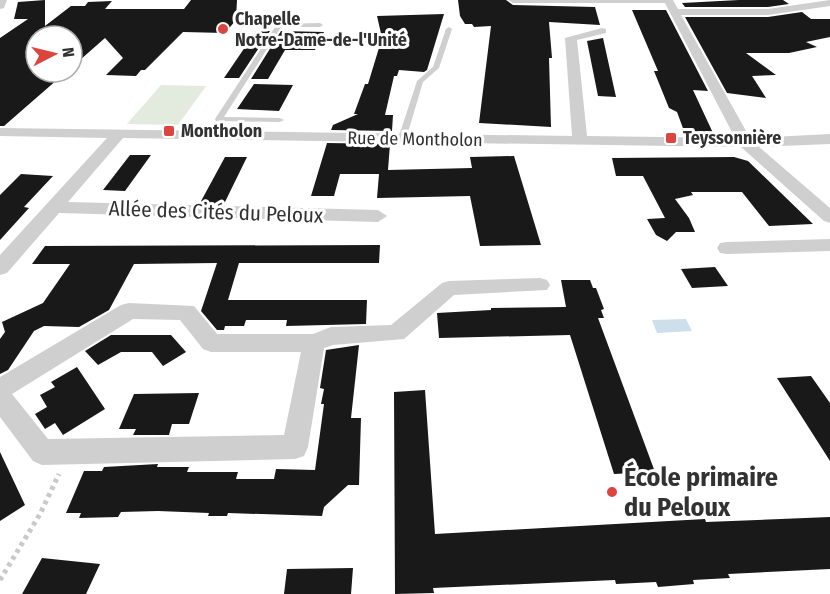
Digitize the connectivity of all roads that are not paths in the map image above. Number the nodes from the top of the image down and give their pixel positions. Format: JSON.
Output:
{"nodes":[{"id":1,"x":2,"y":0,"type":"edge"},
{"id":2,"x":513,"y":0,"type":"edge"},
{"id":3,"x":830,"y":3,"type":"edge"},
{"id":4,"x":671,"y":4,"type":"edge"},
{"id":5,"x":0,"y":5,"type":"edge"},
{"id":6,"x":320,"y":25,"type":"dead end"},
{"id":7,"x":449,"y":28,"type":"dead end"},
{"id":8,"x":602,"y":31,"type":"dead end"},
{"id":9,"x":219,"y":119,"type":"junction"},
{"id":10,"x":280,"y":120,"type":"dead end"},
{"id":11,"x":0,"y":132,"type":"edge"},
{"id":12,"x":118,"y":135,"type":"junction"},
{"id":13,"x":208,"y":136,"type":"junction"},
{"id":14,"x":402,"y":139,"type":"junction"},
{"id":15,"x":830,"y":139,"type":"edge"},
{"id":16,"x":580,"y":141,"type":"junction"},
{"id":17,"x":745,"y":143,"type":"junction"},
{"id":18,"x":54,"y":207,"type":"junction"},
{"id":19,"x":378,"y":216,"type":"dead end"},
{"id":20,"x":830,"y":217,"type":"edge"},
{"id":21,"x":830,"y":245,"type":"edge"},
{"id":22,"x":727,"y":248,"type":"dead end"},
{"id":23,"x":0,"y":268,"type":"edge"},
{"id":24,"x":540,"y":285,"type":"dead end"},
{"id":25,"x":314,"y":343,"type":"junction"},
{"id":26,"x":0,"y":389,"type":"edge"},
{"id":27,"x":0,"y":397,"type":"edge"}],
"edges":[{"from":1,"to":5,"type":"street"},
{"from":2,"to":4,"type":"street"},
{"from":3,"to":4,"type":"street"},
{"from":4,"to":17,"type":"street"},
{"from":6,"to":9,"type":"lane"},
{"from":7,"to":14,"type":"lane"},
{"from":8,"to":16,"type":"street"},
{"from":9,"to":10,"type":"lane"},
{"from":9,"to":13,"type":"lane"},
{"from":11,"to":12,"type":"street","name":"Rue de Montholon"},
{"from":12,"to":13,"type":"street","name":"Rue de Montholon"},
{"from":12,"to":18,"type":"street"},
{"from":13,"to":14,"type":"street","name":"Rue de Montholon"},
{"from":14,"to":16,"type":"street","name":"Rue de Montholon"},
{"from":15,"to":17,"type":"street","name":"Rue de Montholon"},
{"from":16,"to":17,"type":"street","name":"Rue de Montholon"},
{"from":17,"to":20,"type":"street"},
{"from":18,"to":19,"type":"street","name":"Allée des Cités du Peloux"},
{"from":18,"to":23,"type":"street"},
{"from":21,"to":22,"type":"street"},
{"from":24,"to":25,"type":"street"},
{"from":25,"to":26,"type":"street"},
{"from":25,"to":27,"type":"street"}]}
